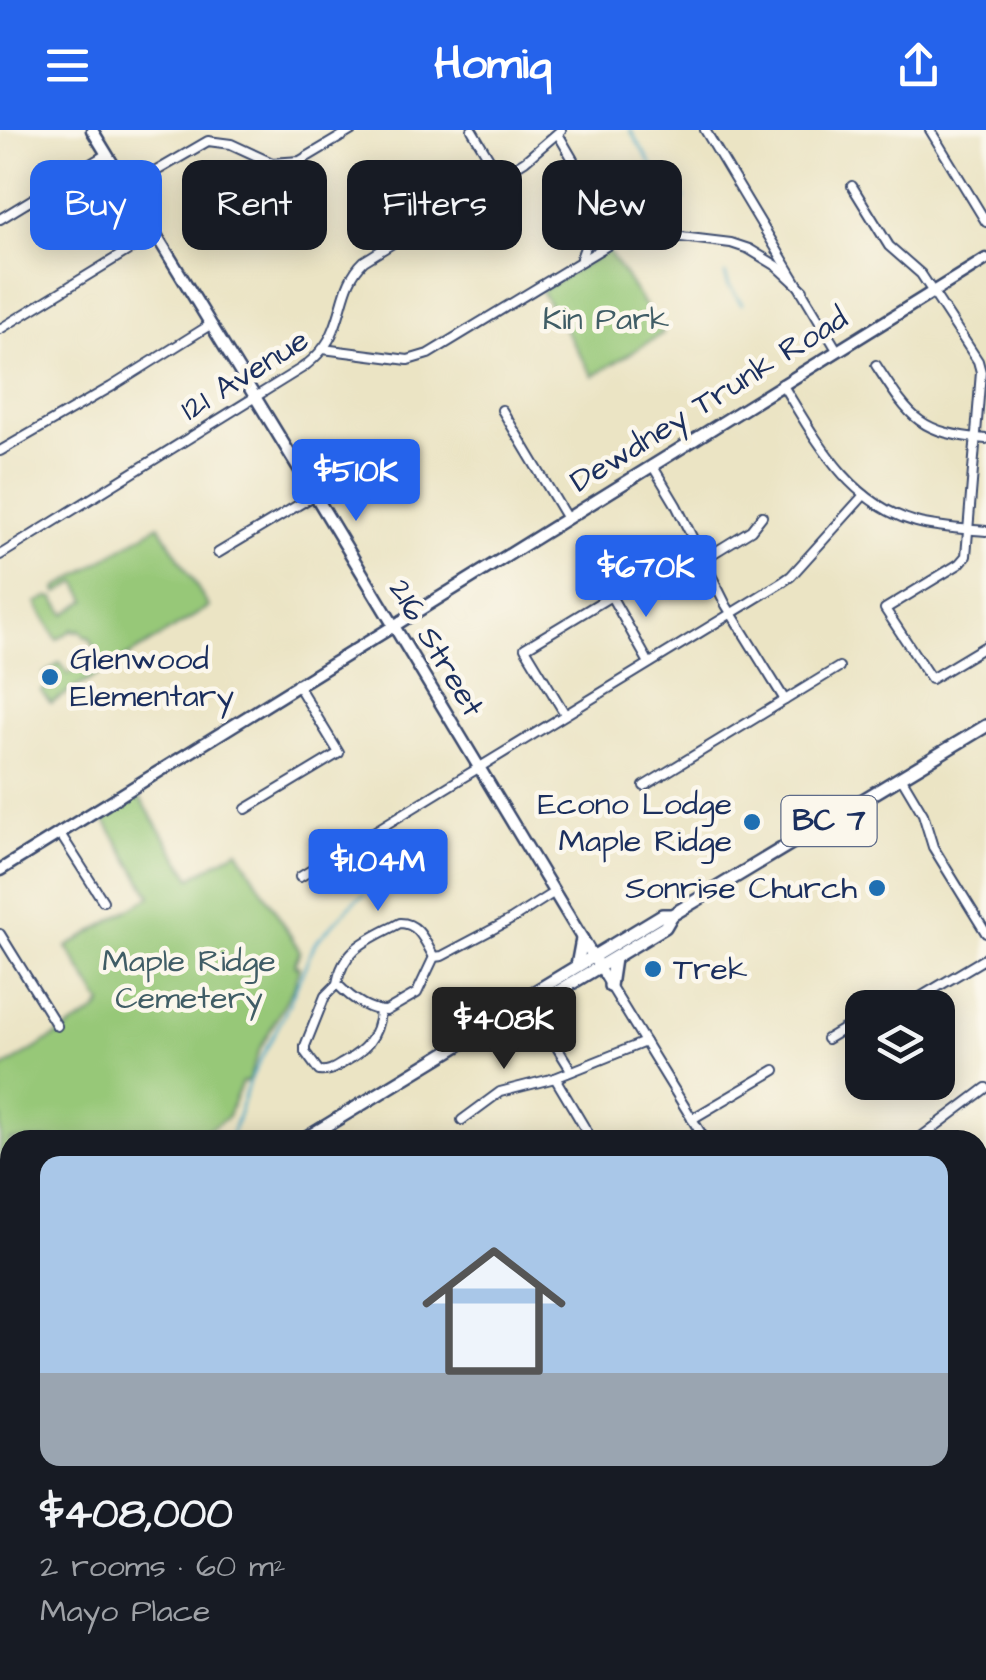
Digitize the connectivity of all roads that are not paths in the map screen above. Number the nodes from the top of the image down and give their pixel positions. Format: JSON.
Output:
{"nodes":[{"id":1,"x":92,"y":130,"type":"edge"},
{"id":2,"x":210,"y":130,"type":"edge"},
{"id":3,"x":352,"y":130,"type":"edge"},
{"id":4,"x":472,"y":130,"type":"edge"},
{"id":5,"x":706,"y":130,"type":"edge"},
{"id":6,"x":930,"y":130,"type":"edge"},
{"id":7,"x":559,"y":132,"type":"edge"},
{"id":8,"x":208,"y":141,"type":"junction"},
{"id":9,"x":107,"y":154,"type":"junction"},
{"id":10,"x":110,"y":160,"type":"edge"},
{"id":11,"x":490,"y":160,"type":"edge"},
{"id":12,"x":575,"y":160,"type":"edge"},
{"id":13,"x":522,"y":163,"type":"edge"},
{"id":14,"x":162,"y":167,"type":"edge"},
{"id":15,"x":852,"y":186,"type":"dead end"},
{"id":16,"x":0,"y":219,"type":"edge"},
{"id":17,"x":986,"y":222,"type":"edge"},
{"id":18,"x":682,"y":238,"type":"edge"},
{"id":19,"x":162,"y":246,"type":"edge"},
{"id":20,"x":129,"y":250,"type":"edge"},
{"id":21,"x":379,"y":250,"type":"edge"},
{"id":22,"x":584,"y":250,"type":"edge"},
{"id":23,"x":597,"y":250,"type":"edge"},
{"id":24,"x":986,"y":259,"type":"edge"},
{"id":25,"x":580,"y":260,"type":"junction"},
{"id":26,"x":802,"y":290,"type":"junction"},
{"id":27,"x":933,"y":291,"type":"junction"},
{"id":28,"x":210,"y":325,"type":"junction"},
{"id":29,"x":0,"y":329,"type":"edge"},
{"id":30,"x":323,"y":349,"type":"junction"},
{"id":31,"x":837,"y":350,"type":"junction"},
{"id":32,"x":876,"y":365,"type":"dead end"},
{"id":33,"x":984,"y":370,"type":"edge"},
{"id":34,"x":782,"y":384,"type":"junction"},
{"id":35,"x":254,"y":398,"type":"junction"},
{"id":36,"x":502,"y":410,"type":"dead end"},
{"id":37,"x":981,"y":438,"type":"edge"},
{"id":38,"x":0,"y":451,"type":"edge"},
{"id":39,"x":651,"y":464,"type":"junction"},
{"id":40,"x":316,"y":495,"type":"junction"},
{"id":41,"x":864,"y":495,"type":"junction"},
{"id":42,"x":762,"y":516,"type":"dead end"},
{"id":43,"x":566,"y":517,"type":"junction"},
{"id":44,"x":968,"y":530,"type":"junction"},
{"id":45,"x":986,"y":532,"type":"edge"},
{"id":46,"x":218,"y":553,"type":"dead end"},
{"id":47,"x":0,"y":555,"type":"edge"},
{"id":48,"x":704,"y":559,"type":"junction"},
{"id":49,"x":732,"y":613,"type":"junction"},
{"id":50,"x":394,"y":625,"type":"junction"},
{"id":51,"x":986,"y":646,"type":"edge"},
{"id":52,"x":649,"y":663,"type":"junction"},
{"id":53,"x":840,"y":667,"type":"dead end"},
{"id":54,"x":297,"y":684,"type":"junction"},
{"id":55,"x":785,"y":700,"type":"junction"},
{"id":56,"x":564,"y":714,"type":"junction"},
{"id":57,"x":983,"y":732,"type":"edge"},
{"id":58,"x":478,"y":766,"type":"junction"},
{"id":59,"x":900,"y":777,"type":"junction"},
{"id":60,"x":644,"y":786,"type":"dead end"},
{"id":61,"x":246,"y":809,"type":"dead end"},
{"id":62,"x":59,"y":832,"type":"junction"},
{"id":63,"x":0,"y":870,"type":"edge"},
{"id":64,"x":300,"y":876,"type":"dead end"},
{"id":65,"x":553,"y":893,"type":"junction"},
{"id":66,"x":102,"y":901,"type":"dead end"},
{"id":67,"x":672,"y":915,"type":"junction"},
{"id":68,"x":986,"y":932,"type":"edge"},
{"id":69,"x":0,"y":934,"type":"edge"},
{"id":70,"x":582,"y":939,"type":"junction"},
{"id":71,"x":434,"y":957,"type":"junction"},
{"id":72,"x":614,"y":958,"type":"junction"},
{"id":73,"x":986,"y":958,"type":"edge"},
{"id":74,"x":596,"y":962,"type":"junction"},
{"id":75,"x":577,"y":966,"type":"junction"},
{"id":76,"x":338,"y":984,"type":"junction"},
{"id":77,"x":610,"y":986,"type":"junction"},
{"id":78,"x":932,"y":990,"type":"edge"},
{"id":79,"x":518,"y":1010,"type":"junction"},
{"id":80,"x":380,"y":1012,"type":"junction"},
{"id":81,"x":542,"y":1023,"type":"dead end"},
{"id":82,"x":57,"y":1026,"type":"dead end"},
{"id":83,"x":845,"y":1028,"type":"edge"},
{"id":84,"x":827,"y":1038,"type":"dead end"},
{"id":85,"x":644,"y":1042,"type":"junction"},
{"id":86,"x":571,"y":1070,"type":"junction"},
{"id":87,"x":775,"y":1070,"type":"dead end"},
{"id":88,"x":555,"y":1078,"type":"junction"},
{"id":89,"x":986,"y":1088,"type":"edge"},
{"id":90,"x":692,"y":1119,"type":"junction"},
{"id":91,"x":462,"y":1120,"type":"dead end"},
{"id":92,"x":320,"y":1130,"type":"edge"},
{"id":93,"x":585,"y":1130,"type":"edge"},
{"id":94,"x":699,"y":1130,"type":"edge"},
{"id":95,"x":930,"y":1130,"type":"edge"}],
"edges":[{"from":1,"to":9,"type":"main road","name":"216 Street"},
{"from":2,"to":8,"type":"street"},
{"from":3,"to":8,"type":"street"},
{"from":4,"to":11,"type":"street"},
{"from":5,"to":26,"type":"street"},
{"from":6,"to":17,"type":"street"},
{"from":7,"to":12,"type":"street"},
{"from":7,"to":13,"type":"street"},
{"from":8,"to":14,"type":"street"},
{"from":9,"to":10,"type":"main road","name":"216 Street"},
{"from":9,"to":16,"type":"street"},
{"from":15,"to":27,"type":"street"},
{"from":18,"to":26,"type":"street"},
{"from":19,"to":28,"type":"main road","name":"216 Street"},
{"from":20,"to":29,"type":"street"},
{"from":21,"to":30,"type":"street"},
{"from":22,"to":25,"type":"street"},
{"from":23,"to":25,"type":"street","name":"121 Avenue"},
{"from":24,"to":27,"type":"main road","name":"Dewdney Trunk Road"},
{"from":25,"to":30,"type":"street","name":"121 Avenue"},
{"from":26,"to":31,"type":"street"},
{"from":27,"to":31,"type":"main road","name":"Dewdney Trunk Road"},
{"from":27,"to":33,"type":"street"},
{"from":28,"to":35,"type":"main road","name":"216 Street"},
{"from":28,"to":38,"type":"street"},
{"from":30,"to":35,"type":"street","name":"121 Avenue"},
{"from":31,"to":34,"type":"main road","name":"Dewdney Trunk Road"},
{"from":32,"to":37,"type":"street"},
{"from":33,"to":37,"type":"street"},
{"from":34,"to":39,"type":"main road","name":"Dewdney Trunk Road"},
{"from":34,"to":41,"type":"street"},
{"from":35,"to":40,"type":"main road","name":"216 Street"},
{"from":35,"to":47,"type":"street","name":"121 Avenue"},
{"from":36,"to":43,"type":"street"},
{"from":37,"to":44,"type":"street"},
{"from":39,"to":43,"type":"main road","name":"Dewdney Trunk Road"},
{"from":39,"to":48,"type":"street"},
{"from":40,"to":46,"type":"street"},
{"from":40,"to":50,"type":"main road","name":"216 Street"},
{"from":41,"to":44,"type":"street"},
{"from":41,"to":49,"type":"street"},
{"from":42,"to":48,"type":"street"},
{"from":43,"to":50,"type":"main road","name":"Dewdney Trunk Road"},
{"from":44,"to":45,"type":"street"},
{"from":44,"to":51,"type":"street"},
{"from":48,"to":49,"type":"street"},
{"from":49,"to":52,"type":"street"},
{"from":49,"to":55,"type":"street"},
{"from":50,"to":54,"type":"main road","name":"Dewdney Trunk Road"},
{"from":50,"to":58,"type":"main road","name":"216 Street"},
{"from":52,"to":56,"type":"street"},
{"from":52,"to":56,"type":"street"},
{"from":53,"to":55,"type":"street"},
{"from":54,"to":61,"type":"street"},
{"from":54,"to":62,"type":"main road","name":"Dewdney Trunk Road"},
{"from":55,"to":60,"type":"street"},
{"from":56,"to":58,"type":"street"},
{"from":57,"to":59,"type":"highway","number":"BC 7"},
{"from":58,"to":64,"type":"street"},
{"from":58,"to":65,"type":"main road","name":"216 Street"},
{"from":59,"to":67,"type":"highway","number":"BC 7"},
{"from":59,"to":68,"type":"street"},
{"from":62,"to":63,"type":"main road","name":"Dewdney Trunk Road"},
{"from":62,"to":66,"type":"street"},
{"from":65,"to":70,"type":"main road","name":"216 Street"},
{"from":65,"to":71,"type":"street"},
{"from":67,"to":72,"type":"highway","number":"BC 7"},
{"from":67,"to":74,"type":"highway","number":"BC 7"},
{"from":69,"to":82,"type":"street"},
{"from":70,"to":74,"type":"main road","name":"216 Street"},
{"from":70,"to":75,"type":"highway"},
{"from":71,"to":76,"type":"street"},
{"from":71,"to":80,"type":"street"},
{"from":72,"to":74,"type":"highway","number":"BC 7"},
{"from":72,"to":77,"type":"highway"},
{"from":73,"to":78,"type":"street"},
{"from":74,"to":75,"type":"highway","number":"BC 7"},
{"from":74,"to":77,"type":"street","name":"216 Street"},
{"from":74,"to":79,"type":"highway","number":"BC 7"},
{"from":75,"to":79,"type":"highway","number":"BC 7"},
{"from":76,"to":80,"type":"street"},
{"from":76,"to":80,"type":"street"},
{"from":77,"to":85,"type":"street","name":"216 Street"},
{"from":79,"to":92,"type":"highway","number":"BC 7"},
{"from":81,"to":86,"type":"street"},
{"from":83,"to":84,"type":"street"},
{"from":85,"to":86,"type":"street"},
{"from":85,"to":90,"type":"street","name":"216 Street"},
{"from":86,"to":88,"type":"street"},
{"from":87,"to":90,"type":"street"},
{"from":88,"to":91,"type":"street"},
{"from":88,"to":93,"type":"street"},
{"from":89,"to":95,"type":"street"},
{"from":90,"to":94,"type":"street","name":"216 Street"}]}
